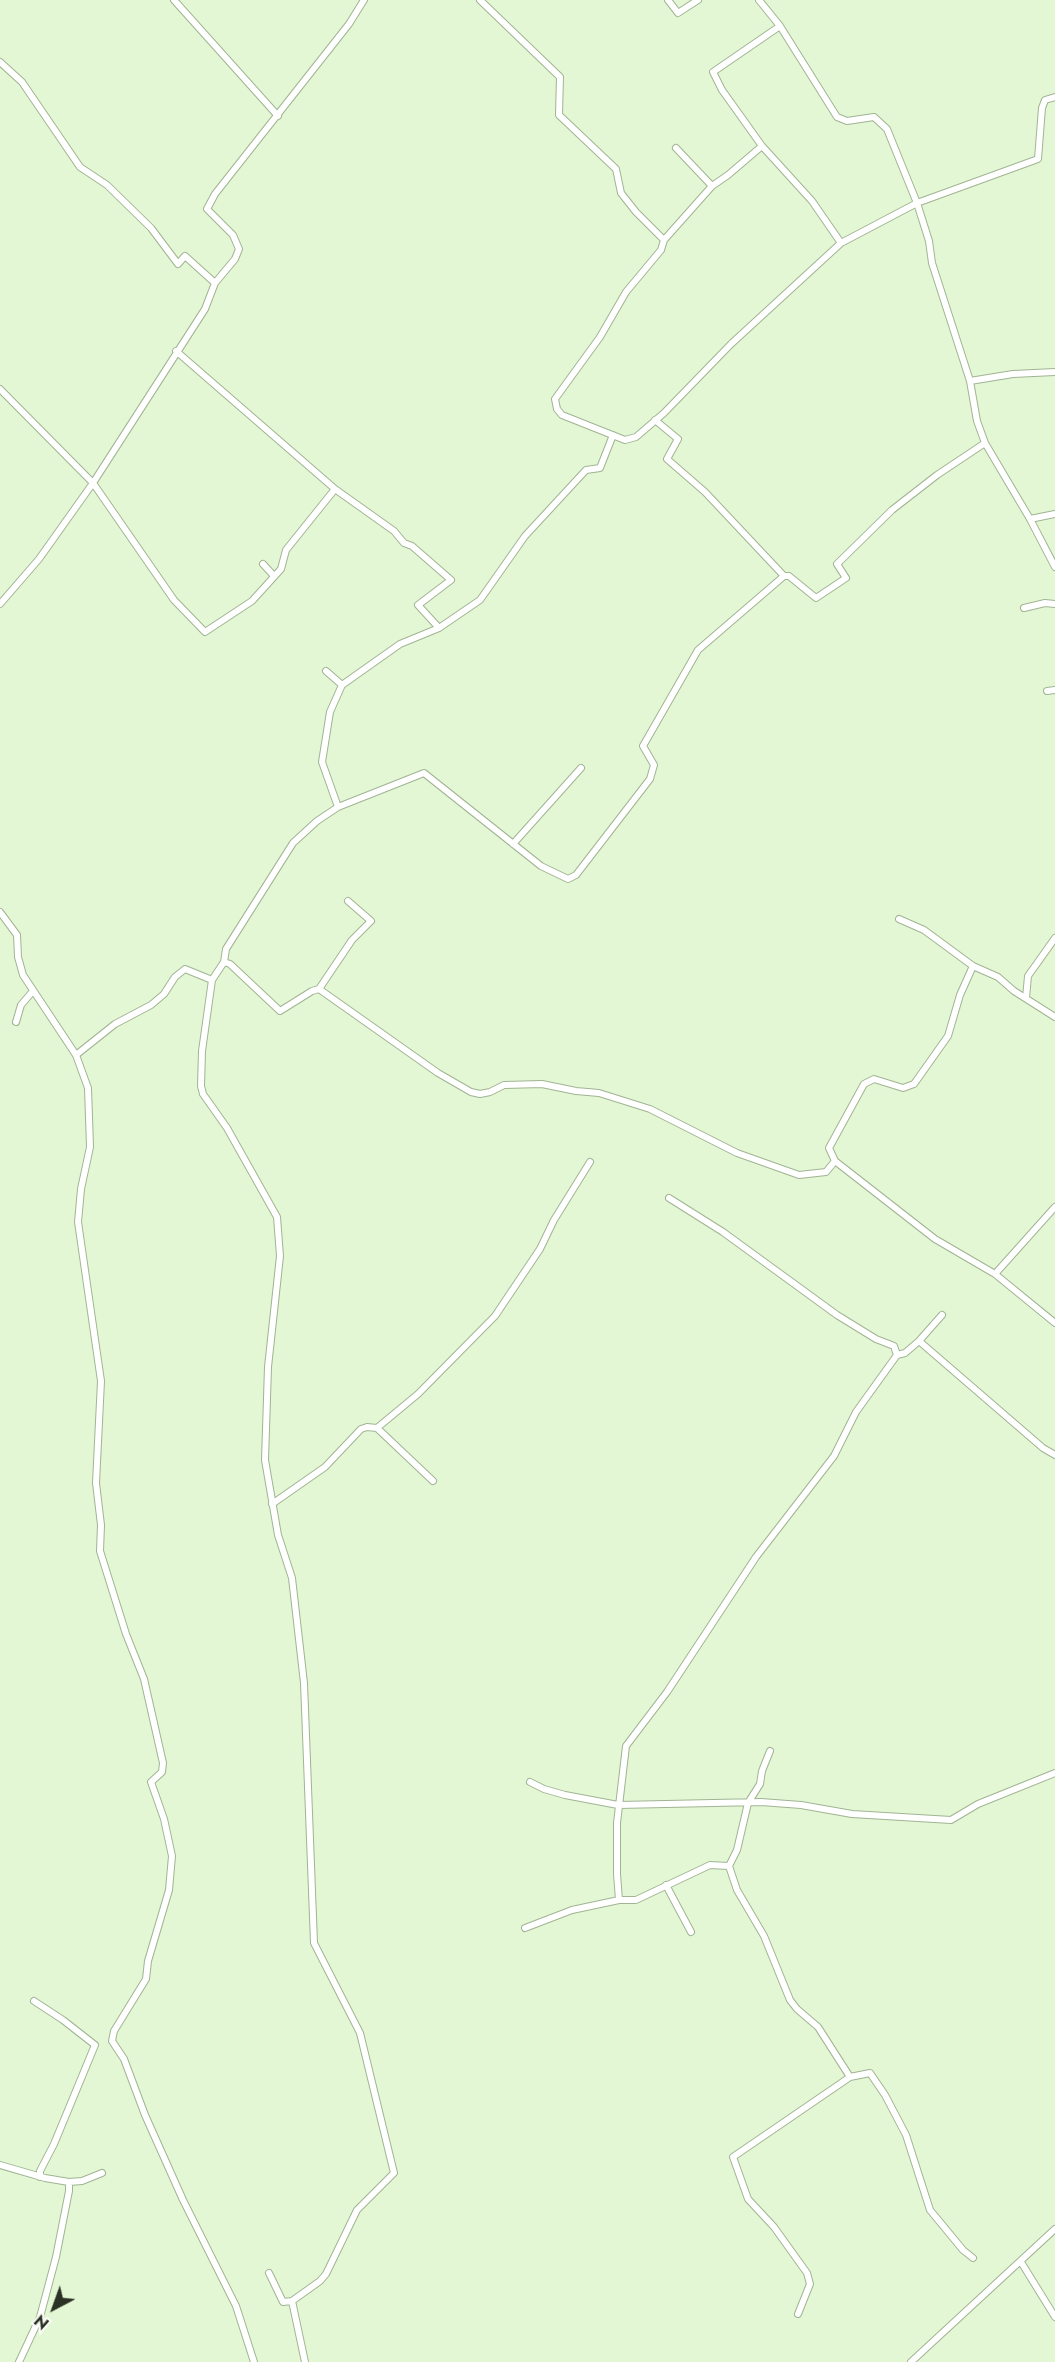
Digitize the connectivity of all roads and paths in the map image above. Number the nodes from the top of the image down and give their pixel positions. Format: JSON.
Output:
{"nodes":[{"id":1,"x":174,"y":0,"type":"edge"},
{"id":2,"x":364,"y":0,"type":"edge"},
{"id":3,"x":480,"y":0,"type":"edge"},
{"id":4,"x":668,"y":0,"type":"edge"},
{"id":5,"x":698,"y":0,"type":"edge"},
{"id":6,"x":759,"y":0,"type":"edge"},
{"id":7,"x":780,"y":26,"type":"junction"},
{"id":8,"x":0,"y":62,"type":"edge"},
{"id":9,"x":1055,"y":97,"type":"edge"},
{"id":10,"x":278,"y":116,"type":"junction"},
{"id":11,"x":762,"y":146,"type":"junction"},
{"id":12,"x":676,"y":148,"type":"dead end"},
{"id":13,"x":712,"y":186,"type":"junction"},
{"id":14,"x":917,"y":203,"type":"junction"},
{"id":15,"x":664,"y":240,"type":"junction"},
{"id":16,"x":841,"y":243,"type":"junction"},
{"id":17,"x":215,"y":283,"type":"junction"},
{"id":18,"x":176,"y":351,"type":"junction"},
{"id":19,"x":1055,"y":372,"type":"edge"},
{"id":20,"x":970,"y":381,"type":"junction"},
{"id":21,"x":0,"y":390,"type":"edge"},
{"id":22,"x":656,"y":420,"type":"junction"},
{"id":23,"x":613,"y":435,"type":"junction"},
{"id":24,"x":985,"y":443,"type":"junction"},
{"id":25,"x":93,"y":483,"type":"junction"},
{"id":26,"x":334,"y":489,"type":"junction"},
{"id":27,"x":1055,"y":514,"type":"edge"},
{"id":28,"x":1030,"y":519,"type":"junction"},
{"id":29,"x":263,"y":564,"type":"dead end"},
{"id":30,"x":1055,"y":567,"type":"edge"},
{"id":31,"x":274,"y":576,"type":"junction"},
{"id":32,"x":784,"y":576,"type":"junction"},
{"id":33,"x":0,"y":604,"type":"edge"},
{"id":34,"x":1055,"y":604,"type":"edge"},
{"id":35,"x":1024,"y":608,"type":"dead end"},
{"id":36,"x":439,"y":628,"type":"junction"},
{"id":37,"x":326,"y":671,"type":"dead end"},
{"id":38,"x":342,"y":685,"type":"junction"},
{"id":39,"x":1047,"y":690,"type":"dead end"},
{"id":40,"x":1055,"y":690,"type":"edge"},
{"id":41,"x":582,"y":768,"type":"dead end"},
{"id":42,"x":338,"y":807,"type":"junction"},
{"id":43,"x":513,"y":844,"type":"junction"},
{"id":44,"x":348,"y":901,"type":"dead end"},
{"id":45,"x":0,"y":912,"type":"edge"},
{"id":46,"x":899,"y":919,"type":"dead end"},
{"id":47,"x":1055,"y":938,"type":"edge"},
{"id":48,"x":224,"y":962,"type":"junction"},
{"id":49,"x":973,"y":966,"type":"junction"},
{"id":50,"x":212,"y":980,"type":"junction"},
{"id":51,"x":319,"y":989,"type":"junction"},
{"id":52,"x":33,"y":991,"type":"junction"},
{"id":53,"x":1026,"y":998,"type":"junction"},
{"id":54,"x":1055,"y":1017,"type":"edge"},
{"id":55,"x":16,"y":1022,"type":"dead end"},
{"id":56,"x":76,"y":1055,"type":"junction"},
{"id":57,"x":835,"y":1161,"type":"junction"},
{"id":58,"x":590,"y":1162,"type":"dead end"},
{"id":59,"x":669,"y":1198,"type":"dead end"},
{"id":60,"x":1055,"y":1207,"type":"edge"},
{"id":61,"x":995,"y":1274,"type":"junction"},
{"id":62,"x":942,"y":1315,"type":"dead end"},
{"id":63,"x":1055,"y":1323,"type":"edge"},
{"id":64,"x":919,"y":1341,"type":"junction"},
{"id":65,"x":897,"y":1355,"type":"junction"},
{"id":66,"x":378,"y":1428,"type":"junction"},
{"id":67,"x":1055,"y":1455,"type":"edge"},
{"id":68,"x":433,"y":1481,"type":"dead end"},
{"id":69,"x":272,"y":1504,"type":"junction"},
{"id":70,"x":770,"y":1751,"type":"dead end"},
{"id":71,"x":1055,"y":1773,"type":"edge"},
{"id":72,"x":530,"y":1782,"type":"dead end"},
{"id":73,"x":748,"y":1803,"type":"junction"},
{"id":74,"x":618,"y":1805,"type":"junction"},
{"id":75,"x":729,"y":1866,"type":"junction"},
{"id":76,"x":666,"y":1885,"type":"junction"},
{"id":77,"x":620,"y":1900,"type":"junction"},
{"id":78,"x":525,"y":1928,"type":"dead end"},
{"id":79,"x":691,"y":1932,"type":"dead end"},
{"id":80,"x":34,"y":2001,"type":"dead end"},
{"id":81,"x":850,"y":2077,"type":"junction"},
{"id":82,"x":0,"y":2165,"type":"edge"},
{"id":83,"x":102,"y":2173,"type":"dead end"},
{"id":84,"x":40,"y":2177,"type":"junction"},
{"id":85,"x":69,"y":2181,"type":"junction"},
{"id":86,"x":1055,"y":2229,"type":"edge"},
{"id":87,"x":973,"y":2258,"type":"dead end"},
{"id":88,"x":1021,"y":2262,"type":"junction"},
{"id":89,"x":269,"y":2273,"type":"dead end"},
{"id":90,"x":292,"y":2301,"type":"junction"},
{"id":91,"x":798,"y":2314,"type":"dead end"},
{"id":92,"x":1055,"y":2317,"type":"edge"},
{"id":93,"x":19,"y":2362,"type":"edge"},
{"id":94,"x":254,"y":2362,"type":"edge"},
{"id":95,"x":305,"y":2362,"type":"edge"},
{"id":96,"x":911,"y":2362,"type":"edge"}],
"edges":[{"from":1,"to":10,"type":"street"},
{"from":2,"to":10,"type":"street"},
{"from":3,"to":15,"type":"street"},
{"from":4,"to":5,"type":"street"},
{"from":6,"to":7,"type":"street"},
{"from":7,"to":11,"type":"street"},
{"from":7,"to":14,"type":"street"},
{"from":8,"to":17,"type":"street"},
{"from":9,"to":14,"type":"street"},
{"from":10,"to":17,"type":"street"},
{"from":11,"to":13,"type":"street"},
{"from":11,"to":16,"type":"street"},
{"from":12,"to":13,"type":"street"},
{"from":13,"to":15,"type":"street"},
{"from":14,"to":16,"type":"street"},
{"from":14,"to":20,"type":"street"},
{"from":15,"to":23,"type":"street"},
{"from":16,"to":22,"type":"street"},
{"from":17,"to":18,"type":"street"},
{"from":18,"to":25,"type":"street"},
{"from":18,"to":26,"type":"street"},
{"from":19,"to":20,"type":"street"},
{"from":20,"to":24,"type":"street"},
{"from":21,"to":25,"type":"street"},
{"from":22,"to":23,"type":"street"},
{"from":22,"to":32,"type":"street"},
{"from":23,"to":36,"type":"street"},
{"from":24,"to":28,"type":"street"},
{"from":24,"to":32,"type":"street"},
{"from":25,"to":31,"type":"street"},
{"from":25,"to":33,"type":"street"},
{"from":26,"to":31,"type":"street"},
{"from":26,"to":36,"type":"street"},
{"from":27,"to":28,"type":"street"},
{"from":28,"to":30,"type":"street"},
{"from":29,"to":31,"type":"street"},
{"from":32,"to":43,"type":"street"},
{"from":34,"to":35,"type":"street"},
{"from":36,"to":38,"type":"street"},
{"from":37,"to":38,"type":"street"},
{"from":38,"to":42,"type":"street"},
{"from":39,"to":40,"type":"street"},
{"from":41,"to":43,"type":"street"},
{"from":42,"to":43,"type":"street"},
{"from":42,"to":48,"type":"street"},
{"from":44,"to":51,"type":"street"},
{"from":45,"to":52,"type":"street"},
{"from":46,"to":49,"type":"street"},
{"from":47,"to":53,"type":"street"},
{"from":48,"to":50,"type":"street"},
{"from":48,"to":51,"type":"street"},
{"from":49,"to":53,"type":"street"},
{"from":49,"to":57,"type":"street"},
{"from":50,"to":56,"type":"street"},
{"from":50,"to":69,"type":"street"},
{"from":51,"to":57,"type":"street"},
{"from":52,"to":55,"type":"street"},
{"from":52,"to":56,"type":"street"},
{"from":53,"to":54,"type":"street"},
{"from":56,"to":94,"type":"street"},
{"from":57,"to":61,"type":"street"},
{"from":58,"to":66,"type":"street"},
{"from":59,"to":65,"type":"street"},
{"from":60,"to":61,"type":"street"},
{"from":61,"to":63,"type":"street"},
{"from":62,"to":64,"type":"street"},
{"from":64,"to":65,"type":"street"},
{"from":64,"to":67,"type":"street"},
{"from":65,"to":74,"type":"street"},
{"from":66,"to":68,"type":"street"},
{"from":66,"to":69,"type":"street"},
{"from":69,"to":90,"type":"street"},
{"from":70,"to":73,"type":"street"},
{"from":71,"to":73,"type":"street"},
{"from":72,"to":74,"type":"street"},
{"from":73,"to":74,"type":"street"},
{"from":73,"to":75,"type":"street"},
{"from":74,"to":77,"type":"street"},
{"from":75,"to":76,"type":"street"},
{"from":75,"to":81,"type":"street"},
{"from":76,"to":77,"type":"street"},
{"from":76,"to":79,"type":"street"},
{"from":77,"to":78,"type":"street"},
{"from":80,"to":84,"type":"street"},
{"from":81,"to":87,"type":"street"},
{"from":81,"to":91,"type":"street"},
{"from":82,"to":84,"type":"street"},
{"from":83,"to":85,"type":"street"},
{"from":84,"to":85,"type":"street"},
{"from":85,"to":93,"type":"street"},
{"from":86,"to":88,"type":"street"},
{"from":88,"to":92,"type":"street"},
{"from":88,"to":96,"type":"street"},
{"from":89,"to":90,"type":"street"},
{"from":90,"to":95,"type":"street"}]}
